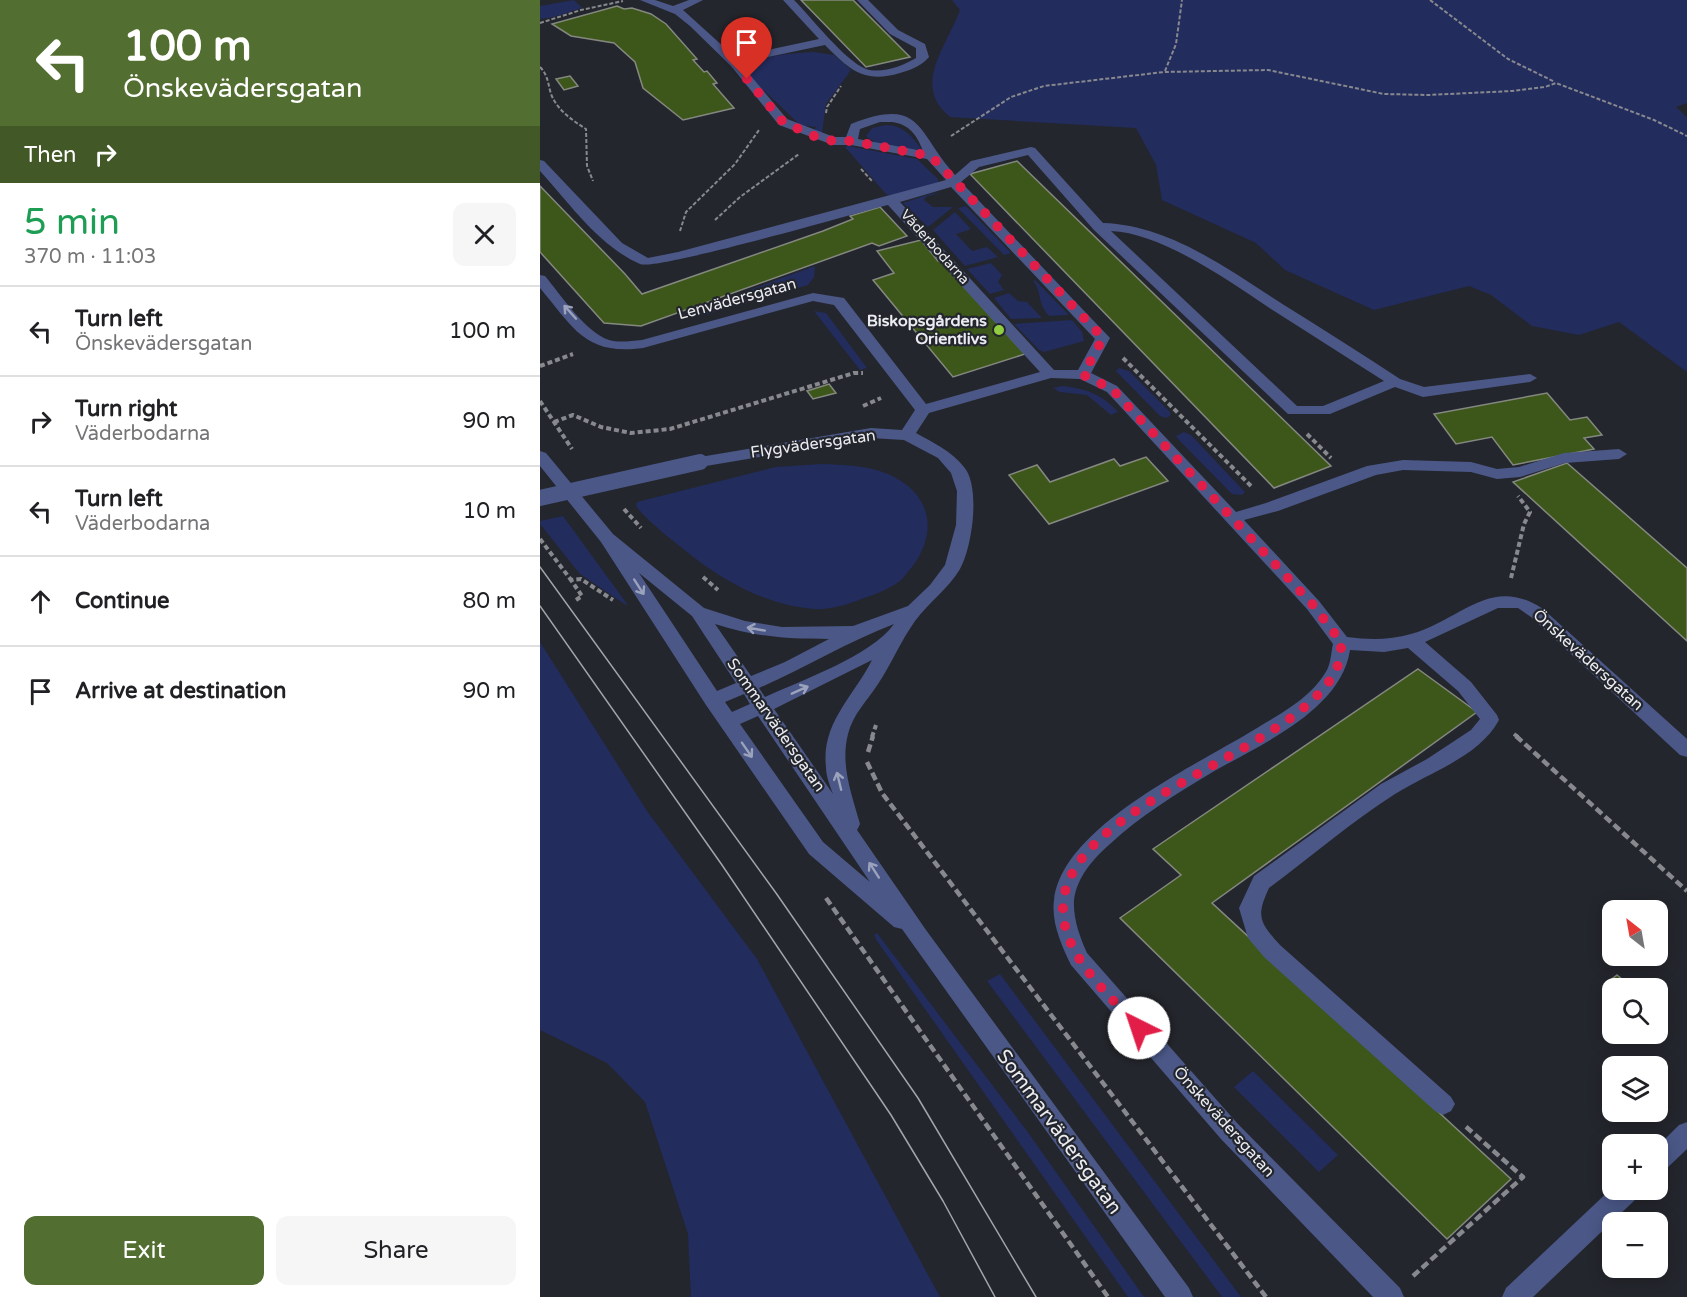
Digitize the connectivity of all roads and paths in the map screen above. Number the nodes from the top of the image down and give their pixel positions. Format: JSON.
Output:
{"nodes":[{"id":1,"x":628,"y":0,"type":"edge"},
{"id":2,"x":645,"y":0,"type":"edge"},
{"id":3,"x":698,"y":0,"type":"edge"},
{"id":4,"x":789,"y":0,"type":"edge"},
{"id":5,"x":862,"y":0,"type":"edge"},
{"id":6,"x":1182,"y":0,"type":"edge"},
{"id":7,"x":1430,"y":0,"type":"edge"},
{"id":8,"x":674,"y":10,"type":"junction"},
{"id":9,"x":540,"y":23,"type":"edge"},
{"id":10,"x":827,"y":41,"type":"junction"},
{"id":11,"x":732,"y":62,"type":"junction"},
{"id":12,"x":540,"y":67,"type":"edge"},
{"id":13,"x":1164,"y":72,"type":"junction"},
{"id":14,"x":1556,"y":82,"type":"junction"},
{"id":15,"x":771,"y":108,"type":"junction"},
{"id":16,"x":1687,"y":136,"type":"edge"},
{"id":17,"x":833,"y":141,"type":"junction"},
{"id":18,"x":851,"y":141,"type":"junction"},
{"id":19,"x":931,"y":156,"type":"junction"},
{"id":20,"x":540,"y":164,"type":"edge"},
{"id":21,"x":954,"y":182,"type":"junction"},
{"id":22,"x":571,"y":196,"type":"junction"},
{"id":23,"x":891,"y":200,"type":"junction"},
{"id":24,"x":709,"y":225,"type":"dead end"},
{"id":25,"x":1099,"y":227,"type":"junction"},
{"id":26,"x":646,"y":262,"type":"junction"},
{"id":27,"x":540,"y":279,"type":"edge"},
{"id":28,"x":1103,"y":338,"type":"junction"},
{"id":29,"x":866,"y":373,"type":"dead end"},
{"id":30,"x":1050,"y":374,"type":"junction"},
{"id":31,"x":1083,"y":375,"type":"junction"},
{"id":32,"x":1530,"y":378,"type":"dead end"},
{"id":33,"x":1395,"y":382,"type":"junction"},
{"id":34,"x":881,"y":390,"type":"dead end"},
{"id":35,"x":883,"y":397,"type":"dead end"},
{"id":36,"x":540,"y":401,"type":"edge"},
{"id":37,"x":545,"y":407,"type":"junction"},
{"id":38,"x":540,"y":408,"type":"edge"},
{"id":39,"x":923,"y":410,"type":"junction"},
{"id":40,"x":554,"y":422,"type":"junction"},
{"id":41,"x":1305,"y":433,"type":"dead end"},
{"id":42,"x":907,"y":435,"type":"junction"},
{"id":43,"x":576,"y":454,"type":"dead end"},
{"id":44,"x":1619,"y":454,"type":"dead end"},
{"id":45,"x":1328,"y":455,"type":"dead end"},
{"id":46,"x":540,"y":456,"type":"edge"},
{"id":47,"x":1497,"y":474,"type":"junction"},
{"id":48,"x":540,"y":498,"type":"edge"},
{"id":49,"x":1272,"y":507,"type":"junction"},
{"id":50,"x":622,"y":508,"type":"dead end"},
{"id":51,"x":1232,"y":518,"type":"junction"},
{"id":52,"x":643,"y":530,"type":"dead end"},
{"id":53,"x":607,"y":538,"type":"junction"},
{"id":54,"x":540,"y":539,"type":"edge"},
{"id":55,"x":699,"y":575,"type":"dead end"},
{"id":56,"x":571,"y":580,"type":"junction"},
{"id":57,"x":721,"y":592,"type":"dead end"},
{"id":58,"x":576,"y":600,"type":"dead end"},
{"id":59,"x":1505,"y":601,"type":"junction"},
{"id":60,"x":622,"y":606,"type":"dead end"},
{"id":61,"x":914,"y":610,"type":"junction"},
{"id":62,"x":698,"y":612,"type":"junction"},
{"id":63,"x":856,"y":632,"type":"junction"},
{"id":64,"x":892,"y":640,"type":"junction"},
{"id":65,"x":1410,"y":640,"type":"junction"},
{"id":66,"x":1342,"y":643,"type":"junction"},
{"id":67,"x":748,"y":685,"type":"junction"},
{"id":68,"x":713,"y":700,"type":"junction"},
{"id":69,"x":763,"y":706,"type":"junction"},
{"id":70,"x":846,"y":714,"type":"junction"},
{"id":71,"x":1490,"y":720,"type":"junction"},
{"id":72,"x":728,"y":722,"type":"junction"},
{"id":73,"x":1687,"y":750,"type":"edge"},
{"id":74,"x":853,"y":838,"type":"junction"},
{"id":75,"x":819,"y":888,"type":"dead end"},
{"id":76,"x":1687,"y":891,"type":"edge"},
{"id":77,"x":918,"y":936,"type":"junction"},
{"id":78,"x":1443,"y":1104,"type":"joint"},
{"id":79,"x":1687,"y":1133,"type":"edge"},
{"id":80,"x":1668,"y":1151,"type":"edge"},
{"id":81,"x":1617,"y":1200,"type":"edge"},
{"id":82,"x":1108,"y":1297,"type":"edge"},
{"id":83,"x":1180,"y":1297,"type":"edge"},
{"id":84,"x":1266,"y":1297,"type":"edge"},
{"id":85,"x":1390,"y":1297,"type":"edge"},
{"id":86,"x":1515,"y":1297,"type":"edge"}],
"edges":[{"from":1,"to":9,"type":"path"},
{"from":2,"to":8,"type":"street"},
{"from":3,"to":8,"type":"street"},
{"from":4,"to":10,"type":"street"},
{"from":5,"to":10,"type":"street"},
{"from":6,"to":13,"type":"path"},
{"from":7,"to":14,"type":"path"},
{"from":8,"to":11,"type":"street"},
{"from":10,"to":11,"type":"street"},
{"from":11,"to":15,"type":"street"},
{"from":12,"to":22,"type":"path"},
{"from":13,"to":14,"type":"path"},
{"from":13,"to":19,"type":"path"},
{"from":14,"to":16,"type":"path"},
{"from":15,"to":17,"type":"street"},
{"from":15,"to":26,"type":"path"},
{"from":17,"to":18,"type":"street"},
{"from":17,"to":24,"type":"path"},
{"from":18,"to":19,"type":"street"},
{"from":18,"to":19,"type":"street"},
{"from":19,"to":21,"type":"street"},
{"from":20,"to":22,"type":"street"},
{"from":21,"to":23,"type":"street","name":"Väderbodarna"},
{"from":21,"to":25,"type":"street"},
{"from":21,"to":28,"type":"street"},
{"from":22,"to":26,"type":"street"},
{"from":23,"to":26,"type":"street"},
{"from":23,"to":30,"type":"street","name":"Väderbodarna"},
{"from":25,"to":33,"type":"street"},
{"from":25,"to":33,"type":"street"},
{"from":39,"to":27,"type":"street","name":"Lenvädersgatan","one_way":true},
{"from":28,"to":31,"type":"street"},
{"from":28,"to":49,"type":"path"},
{"from":29,"to":40,"type":"path"},
{"from":30,"to":31,"type":"street"},
{"from":30,"to":39,"type":"street"},
{"from":31,"to":51,"type":"street"},
{"from":32,"to":33,"type":"street"},
{"from":34,"to":35,"type":"path"},
{"from":36,"to":37,"type":"path"},
{"from":37,"to":38,"type":"path"},
{"from":37,"to":40,"type":"path"},
{"from":39,"to":42,"type":"street"},
{"from":40,"to":43,"type":"path"},
{"from":41,"to":45,"type":"path"},
{"from":42,"to":48,"type":"street","name":"Flygvädersgatan","bridge":true},
{"from":42,"to":61,"type":"street","name":"Flygvädersgatan"},
{"from":44,"to":47,"type":"street"},
{"from":46,"to":53,"type":"street","name":"Sommarvädersgatan"},
{"from":47,"to":49,"type":"street"},
{"from":47,"to":59,"type":"path"},
{"from":49,"to":51,"type":"street"},
{"from":50,"to":52,"type":"path"},
{"from":51,"to":66,"type":"street"},
{"from":53,"to":62,"type":"street","name":"Sommarvädersgatan"},
{"from":53,"to":68,"type":"street","name":"Sommarvädersgatan","one_way":true},
{"from":54,"to":56,"type":"path"},
{"from":55,"to":57,"type":"path"},
{"from":56,"to":58,"type":"path"},
{"from":56,"to":60,"type":"path"},
{"from":59,"to":65,"type":"street"},
{"from":59,"to":73,"type":"street","name":"Önskevädersgatan"},
{"from":61,"to":63,"type":"street","name":"Flygvädersgatan"},
{"from":61,"to":64,"type":"street","name":"Flygvädersgatan"},
{"from":63,"to":62,"type":"street","one_way":true},
{"from":62,"to":67,"type":"street","name":"Sommarvädersgatan"},
{"from":63,"to":67,"type":"street","name":"Flygvädersgatan"},
{"from":69,"to":64,"type":"street","name":"Flygvädersgatan","one_way":true},
{"from":64,"to":70,"type":"street"},
{"from":65,"to":66,"type":"street"},
{"from":65,"to":71,"type":"street"},
{"from":66,"to":85,"type":"street","name":"Önskevädersgatan"},
{"from":67,"to":68,"type":"street","name":"Flygvädersgatan"},
{"from":67,"to":69,"type":"street","name":"Sommarvädersgatan"},
{"from":68,"to":72,"type":"street","name":"Sommarvädersgatan"},
{"from":69,"to":72,"type":"street","name":"Flygvädersgatan"},
{"from":69,"to":74,"type":"street","name":"Sommarvädersgatan"},
{"from":74,"to":70,"type":"street","one_way":true},
{"from":70,"to":84,"type":"path"},
{"from":71,"to":76,"type":"path"},
{"from":71,"to":78,"type":"street"},
{"from":72,"to":77,"type":"street","name":"Sommarvädersgatan","one_way":true},
{"from":77,"to":74,"type":"street","name":"Sommarvädersgatan","one_way":true},
{"from":75,"to":82,"type":"path"},
{"from":77,"to":83,"type":"street","name":"Sommarvädersgatan"},
{"from":78,"to":85,"type":"path"},
{"from":79,"to":80,"type":"street"},
{"from":81,"to":86,"type":"street"}]}
